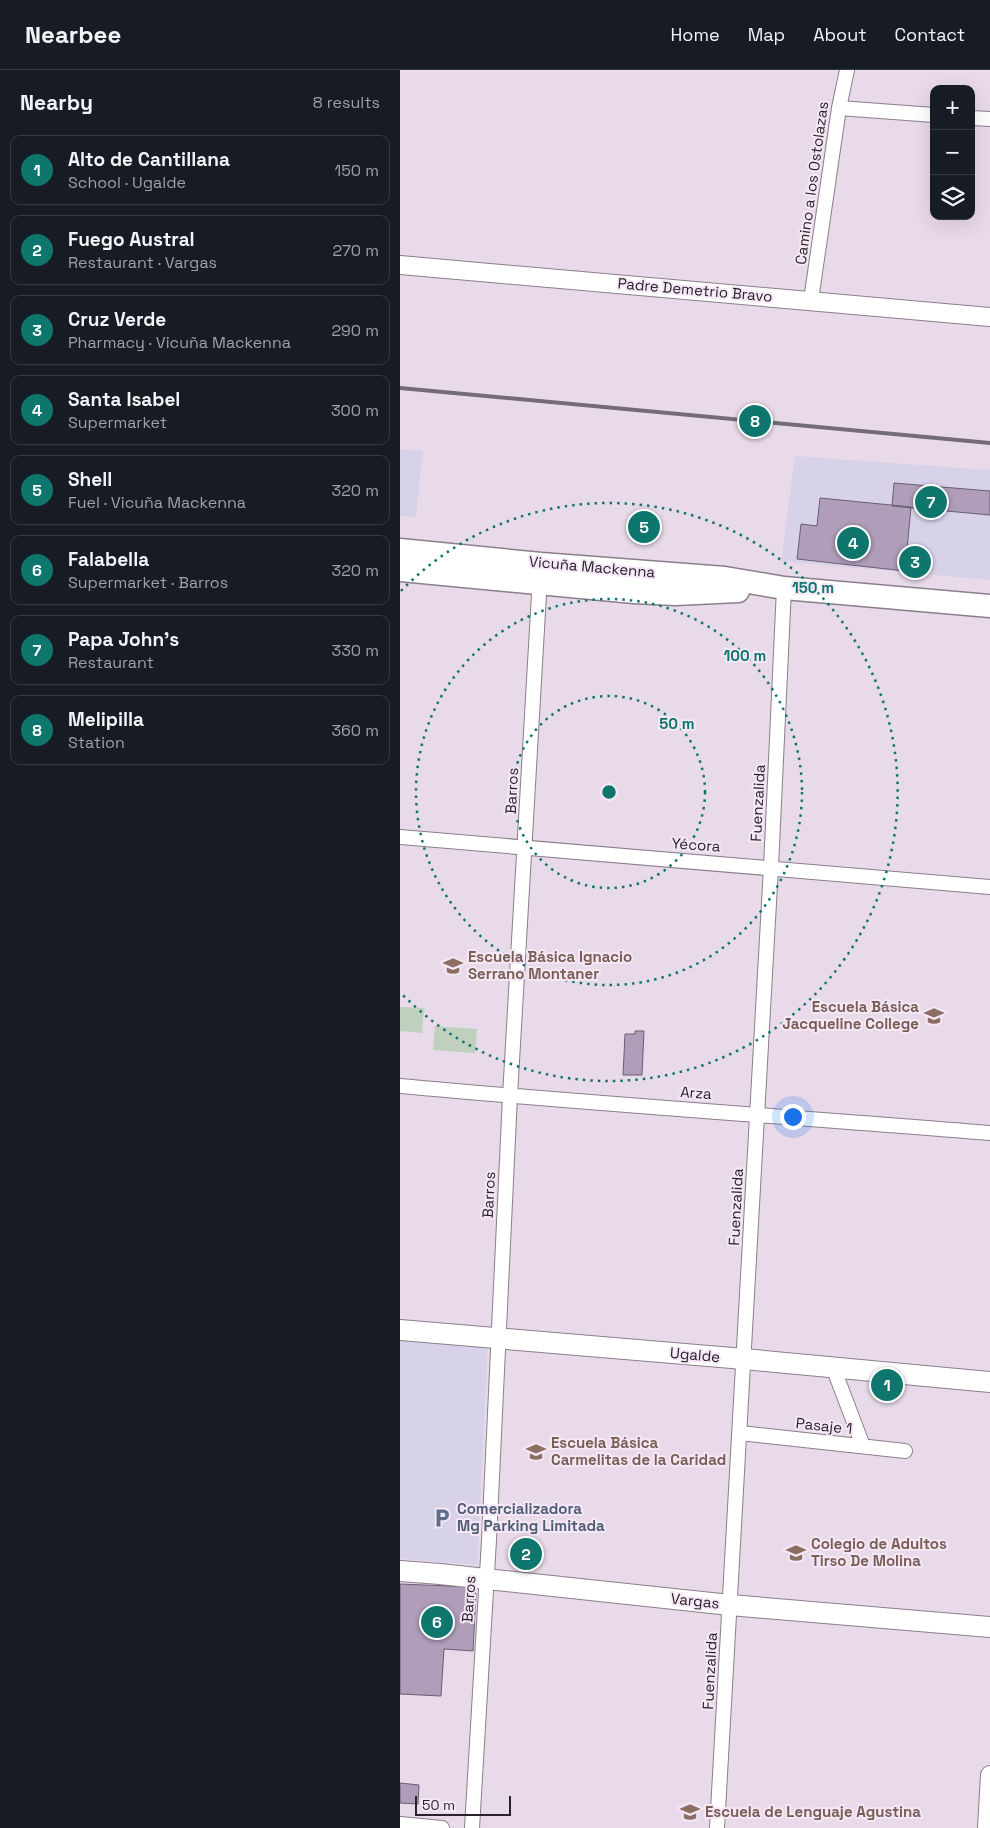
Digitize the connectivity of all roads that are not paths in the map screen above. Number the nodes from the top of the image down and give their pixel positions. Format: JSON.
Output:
{"nodes":[{"id":1,"x":847,"y":70,"type":"edge"},
{"id":2,"x":839,"y":108,"type":"junction"},
{"id":3,"x":930,"y":115,"type":"edge"},
{"id":4,"x":975,"y":118,"type":"edge"},
{"id":5,"x":990,"y":119,"type":"edge"},
{"id":6,"x":400,"y":264,"type":"edge"},
{"id":7,"x":812,"y":300,"type":"junction"},
{"id":8,"x":990,"y":317,"type":"edge"},
{"id":9,"x":400,"y":550,"type":"edge"},
{"id":10,"x":400,"y":570,"type":"edge"},
{"id":11,"x":540,"y":573,"type":"junction"},
{"id":12,"x":784,"y":588,"type":"junction"},
{"id":13,"x":990,"y":606,"type":"edge"},
{"id":14,"x":400,"y":837,"type":"edge"},
{"id":15,"x":525,"y":848,"type":"junction"},
{"id":16,"x":771,"y":867,"type":"junction"},
{"id":17,"x":990,"y":887,"type":"edge"},
{"id":18,"x":400,"y":1086,"type":"edge"},
{"id":19,"x":510,"y":1096,"type":"junction"},
{"id":20,"x":757,"y":1114,"type":"junction"},
{"id":21,"x":990,"y":1133,"type":"edge"},
{"id":22,"x":400,"y":1330,"type":"edge"},
{"id":23,"x":499,"y":1338,"type":"junction"},
{"id":24,"x":744,"y":1359,"type":"junction"},
{"id":25,"x":833,"y":1367,"type":"junction"},
{"id":26,"x":990,"y":1382,"type":"edge"},
{"id":27,"x":740,"y":1433,"type":"junction"},
{"id":28,"x":862,"y":1446,"type":"junction"},
{"id":29,"x":905,"y":1451,"type":"dead end"},
{"id":30,"x":400,"y":1571,"type":"edge"},
{"id":31,"x":486,"y":1579,"type":"junction"},
{"id":32,"x":730,"y":1605,"type":"junction"},
{"id":33,"x":990,"y":1627,"type":"edge"},
{"id":34,"x":990,"y":1775,"type":"edge"},
{"id":35,"x":400,"y":1824,"type":"edge"},
{"id":36,"x":442,"y":1828,"type":"edge"},
{"id":37,"x":472,"y":1828,"type":"edge"},
{"id":38,"x":717,"y":1828,"type":"edge"},
{"id":39,"x":987,"y":1828,"type":"edge"}],
"edges":[{"from":1,"to":2,"type":"street","name":"Camino a los Ostolazas"},
{"from":2,"to":3,"type":"street"},
{"from":2,"to":7,"type":"street","name":"Camino a los Ostolazas"},
{"from":4,"to":5,"type":"street"},
{"from":6,"to":7,"type":"street","name":"Padre Demetrio Bravo"},
{"from":7,"to":8,"type":"street","name":"Padre Demetrio Bravo"},
{"from":9,"to":11,"type":"main road","name":"Vicuña Mackenna"},
{"from":10,"to":11,"type":"main road","name":"Vicuña Mackenna"},
{"from":11,"to":12,"type":"main road","name":"Vicuña Mackenna"},
{"from":11,"to":15,"type":"street","name":"Barros"},
{"from":12,"to":13,"type":"main road","name":"Vicuña Mackenna"},
{"from":12,"to":16,"type":"street","name":"Fuenzalida"},
{"from":14,"to":15,"type":"street","name":"Yécora"},
{"from":15,"to":16,"type":"street","name":"Yécora"},
{"from":15,"to":19,"type":"street","name":"Barros"},
{"from":16,"to":17,"type":"street","name":"Yécora"},
{"from":16,"to":20,"type":"street","name":"Fuenzalida"},
{"from":18,"to":19,"type":"street","name":"Arza"},
{"from":19,"to":20,"type":"street","name":"Arza"},
{"from":19,"to":23,"type":"street","name":"Barros"},
{"from":20,"to":21,"type":"street","name":"Arza"},
{"from":20,"to":24,"type":"street","name":"Fuenzalida"},
{"from":22,"to":23,"type":"main road","name":"Ugalde"},
{"from":23,"to":24,"type":"main road","name":"Ugalde"},
{"from":23,"to":31,"type":"street","name":"Barros"},
{"from":24,"to":25,"type":"main road","name":"Ugalde"},
{"from":24,"to":27,"type":"street","name":"Fuenzalida"},
{"from":25,"to":26,"type":"main road","name":"Ugalde"},
{"from":25,"to":28,"type":"street"},
{"from":27,"to":28,"type":"street","name":"Pasaje 1"},
{"from":27,"to":32,"type":"street","name":"Fuenzalida"},
{"from":28,"to":29,"type":"street","name":"Pasaje 1"},
{"from":30,"to":31,"type":"main road","name":"Vargas"},
{"from":31,"to":32,"type":"main road","name":"Vargas"},
{"from":31,"to":37,"type":"street","name":"Barros"},
{"from":32,"to":33,"type":"main road","name":"Vargas"},
{"from":32,"to":38,"type":"street","name":"Fuenzalida"},
{"from":34,"to":39,"type":"street"},
{"from":35,"to":36,"type":"street"}]}
